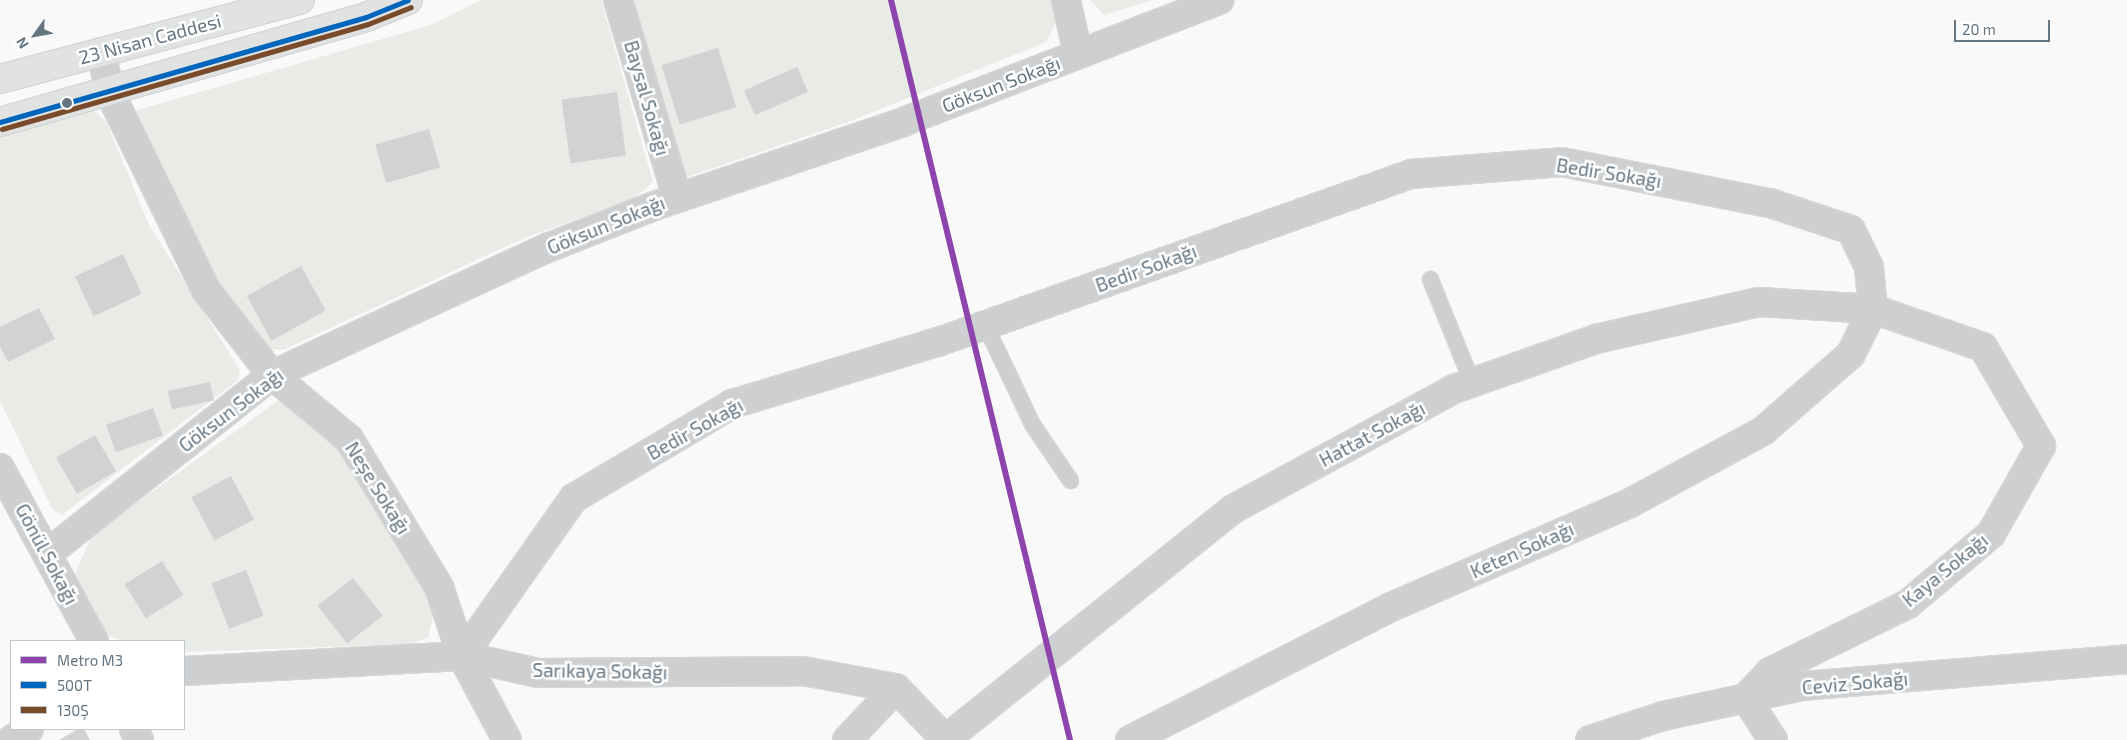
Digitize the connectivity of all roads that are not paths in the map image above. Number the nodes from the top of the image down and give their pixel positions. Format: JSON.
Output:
{"nodes":[{"id":1,"x":300,"y":0,"type":"edge"},
{"id":2,"x":408,"y":0,"type":"edge"},
{"id":3,"x":618,"y":0,"type":"edge"},
{"id":4,"x":1066,"y":0,"type":"edge"},
{"id":5,"x":1209,"y":2,"type":"edge"},
{"id":6,"x":101,"y":52,"type":"junction"},
{"id":7,"x":1078,"y":54,"type":"junction"},
{"id":8,"x":0,"y":79,"type":"edge"},
{"id":9,"x":110,"y":93,"type":"junction"},
{"id":10,"x":0,"y":122,"type":"edge"},
{"id":11,"x":676,"y":197,"type":"junction"},
{"id":12,"x":1430,"y":280,"type":"dead end"},
{"id":13,"x":1873,"y":309,"type":"junction"},
{"id":14,"x":985,"y":325,"type":"junction"},
{"id":15,"x":272,"y":375,"type":"junction"},
{"id":16,"x":1472,"y":383,"type":"junction"},
{"id":17,"x":0,"y":468,"type":"edge"},
{"id":18,"x":1070,"y":480,"type":"dead end"},
{"id":19,"x":47,"y":554,"type":"junction"},
{"id":20,"x":93,"y":640,"type":"edge"},
{"id":21,"x":462,"y":656,"type":"junction"},
{"id":22,"x":2127,"y":659,"type":"edge"},
{"id":23,"x":185,"y":671,"type":"edge"},
{"id":24,"x":896,"y":688,"type":"junction"},
{"id":25,"x":1746,"y":698,"type":"junction"},
{"id":26,"x":27,"y":730,"type":"edge"},
{"id":27,"x":11,"y":740,"type":"edge"},
{"id":28,"x":507,"y":740,"type":"edge"},
{"id":29,"x":847,"y":740,"type":"edge"},
{"id":30,"x":946,"y":740,"type":"edge"},
{"id":31,"x":1130,"y":740,"type":"edge"},
{"id":32,"x":1590,"y":740,"type":"edge"},
{"id":33,"x":1773,"y":740,"type":"edge"}],
"edges":[{"from":1,"to":6,"type":"street","name":"23 Nisan Caddesi"},
{"from":2,"to":9,"type":"street","name":"23 Nisan Caddesi"},
{"from":3,"to":11,"type":"street","name":"Baysal Sokağı"},
{"from":4,"to":7,"type":"street"},
{"from":5,"to":7,"type":"street","name":"Göksun Sokağı"},
{"from":6,"to":8,"type":"street","name":"23 Nisan Caddesi"},
{"from":6,"to":9,"type":"street","name":"Neşe Sokağı"},
{"from":7,"to":11,"type":"street","name":"Göksun Sokağı"},
{"from":9,"to":10,"type":"street","name":"23 Nisan Caddesi"},
{"from":9,"to":15,"type":"street","name":"Neşe Sokağı"},
{"from":11,"to":15,"type":"street","name":"Göksun Sokağı"},
{"from":12,"to":16,"type":"lane"},
{"from":13,"to":14,"type":"street","name":"Bedir Sokağı"},
{"from":13,"to":16,"type":"street","name":"Hattat Sokağı"},
{"from":13,"to":25,"type":"street","name":"Kaya Sokağı"},
{"from":13,"to":31,"type":"street","name":"Keten Sokağı"},
{"from":14,"to":18,"type":"lane"},
{"from":14,"to":21,"type":"street","name":"Bedir Sokağı"},
{"from":15,"to":19,"type":"street","name":"Göksun Sokağı"},
{"from":15,"to":21,"type":"street","name":"Neşe Sokağı"},
{"from":16,"to":30,"type":"street","name":"Hattat Sokağı"},
{"from":17,"to":19,"type":"street","name":"Gönül Sokağı"},
{"from":19,"to":20,"type":"street","name":"Gönül Sokağı"},
{"from":21,"to":23,"type":"street","name":"Sarıkaya Sokağı"},
{"from":21,"to":24,"type":"street","name":"Sarıkaya Sokağı"},
{"from":21,"to":28,"type":"street","name":"Neşe Sokağı"},
{"from":22,"to":25,"type":"street","name":"Ceviz Sokağı"},
{"from":24,"to":29,"type":"street"},
{"from":24,"to":30,"type":"street"},
{"from":25,"to":32,"type":"street","name":"Ceviz Sokağı"},
{"from":25,"to":33,"type":"street"},
{"from":26,"to":27,"type":"street"}]}
